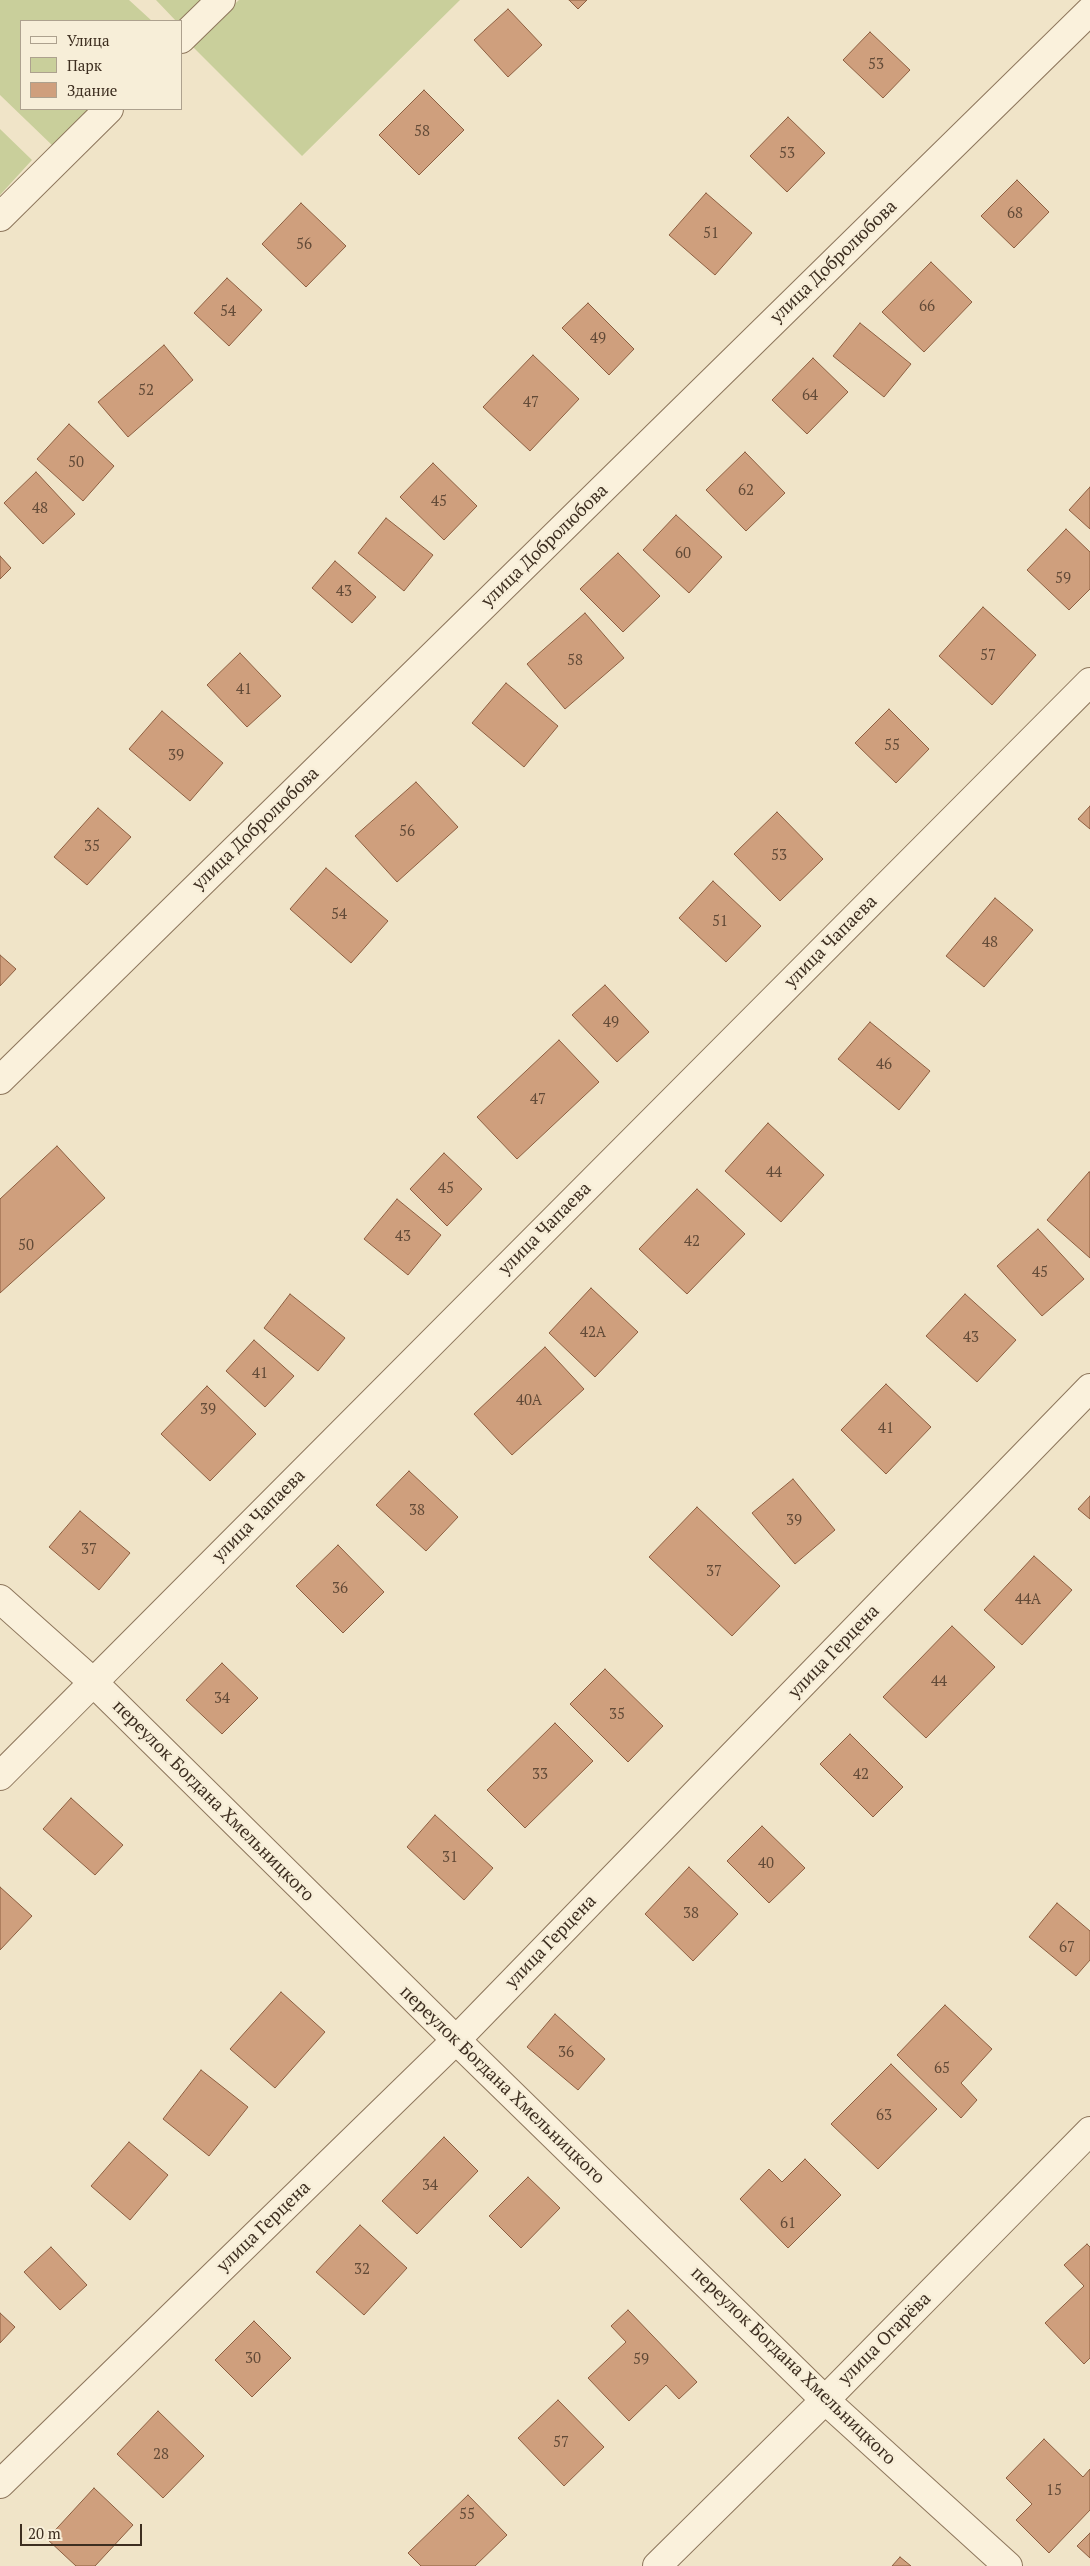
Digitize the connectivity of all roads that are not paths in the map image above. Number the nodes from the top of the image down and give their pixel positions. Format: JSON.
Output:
{"nodes":[{"id":1,"x":221,"y":0,"type":"edge"},
{"id":2,"x":1090,"y":12,"type":"edge"},
{"id":3,"x":182,"y":38,"type":"edge"},
{"id":4,"x":108,"y":110,"type":"edge"},
{"id":5,"x":0,"y":216,"type":"edge"},
{"id":6,"x":1090,"y":682,"type":"edge"},
{"id":7,"x":0,"y":1080,"type":"edge"},
{"id":8,"x":1090,"y":1388,"type":"edge"},
{"id":9,"x":0,"y":1599,"type":"edge"},
{"id":10,"x":93,"y":1682,"type":"junction"},
{"id":11,"x":0,"y":1776,"type":"edge"},
{"id":12,"x":456,"y":2040,"type":"junction"},
{"id":13,"x":1090,"y":2131,"type":"edge"},
{"id":14,"x":825,"y":2400,"type":"junction"},
{"id":15,"x":0,"y":2484,"type":"edge"},
{"id":16,"x":657,"y":2566,"type":"edge"},
{"id":17,"x":1008,"y":2566,"type":"edge"}],
"edges":[{"from":1,"to":3,"type":"street"},
{"from":2,"to":7,"type":"street","name":"улица Добролюбова"},
{"from":4,"to":5,"type":"street"},
{"from":6,"to":10,"type":"street","name":"улица Чапаева"},
{"from":8,"to":12,"type":"street","name":"улица Герцена"},
{"from":9,"to":10,"type":"street","name":"переулок Богдана Хмельницкого"},
{"from":10,"to":11,"type":"street","name":"улица Чапаева"},
{"from":10,"to":12,"type":"street","name":"переулок Богдана Хмельницкого"},
{"from":12,"to":14,"type":"street","name":"переулок Богдана Хмельницкого"},
{"from":12,"to":15,"type":"street","name":"улица Герцена"},
{"from":13,"to":14,"type":"street","name":"улица Огарёва"},
{"from":14,"to":16,"type":"street","name":"улица Огарёва"},
{"from":14,"to":17,"type":"street","name":"переулок Богдана Хмельницкого"}]}
